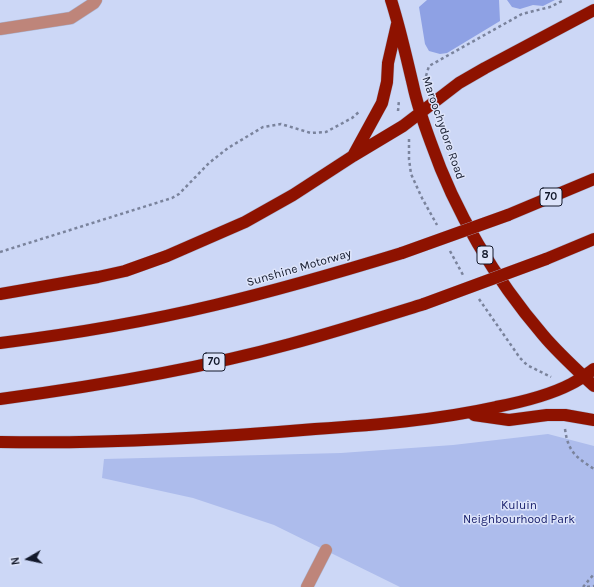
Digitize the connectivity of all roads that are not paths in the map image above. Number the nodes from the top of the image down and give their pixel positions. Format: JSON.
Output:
{"nodes":[{"id":1,"x":96,"y":0,"type":"edge"},
{"id":2,"x":391,"y":0,"type":"edge"},
{"id":3,"x":594,"y":10,"type":"edge"},
{"id":4,"x":397,"y":20,"type":"junction"},
{"id":5,"x":0,"y":29,"type":"edge"},
{"id":6,"x":421,"y":112,"type":"junction"},
{"id":7,"x":353,"y":156,"type":"junction"},
{"id":8,"x":594,"y":179,"type":"edge"},
{"id":9,"x":594,"y":238,"type":"edge"},
{"id":10,"x":0,"y":294,"type":"edge"},
{"id":11,"x":0,"y":343,"type":"edge"},
{"id":12,"x":594,"y":369,"type":"edge"},
{"id":13,"x":584,"y":376,"type":"junction"},
{"id":14,"x":594,"y":386,"type":"edge"},
{"id":15,"x":0,"y":399,"type":"edge"},
{"id":16,"x":464,"y":414,"type":"junction"},
{"id":17,"x":594,"y":420,"type":"edge"},
{"id":18,"x":0,"y":442,"type":"edge"},
{"id":19,"x":326,"y":550,"type":"dead end"},
{"id":20,"x":307,"y":587,"type":"edge"}],
"edges":[{"from":1,"to":5,"type":"street"},
{"from":2,"to":4,"type":"highway","name":"Maroochydore Road","number":"8"},
{"from":3,"to":6,"type":"highway"},
{"from":4,"to":6,"type":"highway","name":"Maroochydore Road","number":"8"},
{"from":4,"to":7,"type":"highway"},
{"from":6,"to":7,"type":"highway"},
{"from":6,"to":13,"type":"highway","name":"Maroochydore Road","number":"8"},
{"from":7,"to":10,"type":"highway"},
{"from":8,"to":11,"type":"highway","name":"Sunshine Motorway","number":"70","bridge":true},
{"from":9,"to":15,"type":"highway","number":"70","bridge":true},
{"from":12,"to":13,"type":"highway"},
{"from":13,"to":14,"type":"highway","name":"Maroochydore Road","number":"8"},
{"from":13,"to":16,"type":"highway"},
{"from":16,"to":17,"type":"highway"},
{"from":16,"to":18,"type":"highway"},
{"from":19,"to":20,"type":"street"}]}
